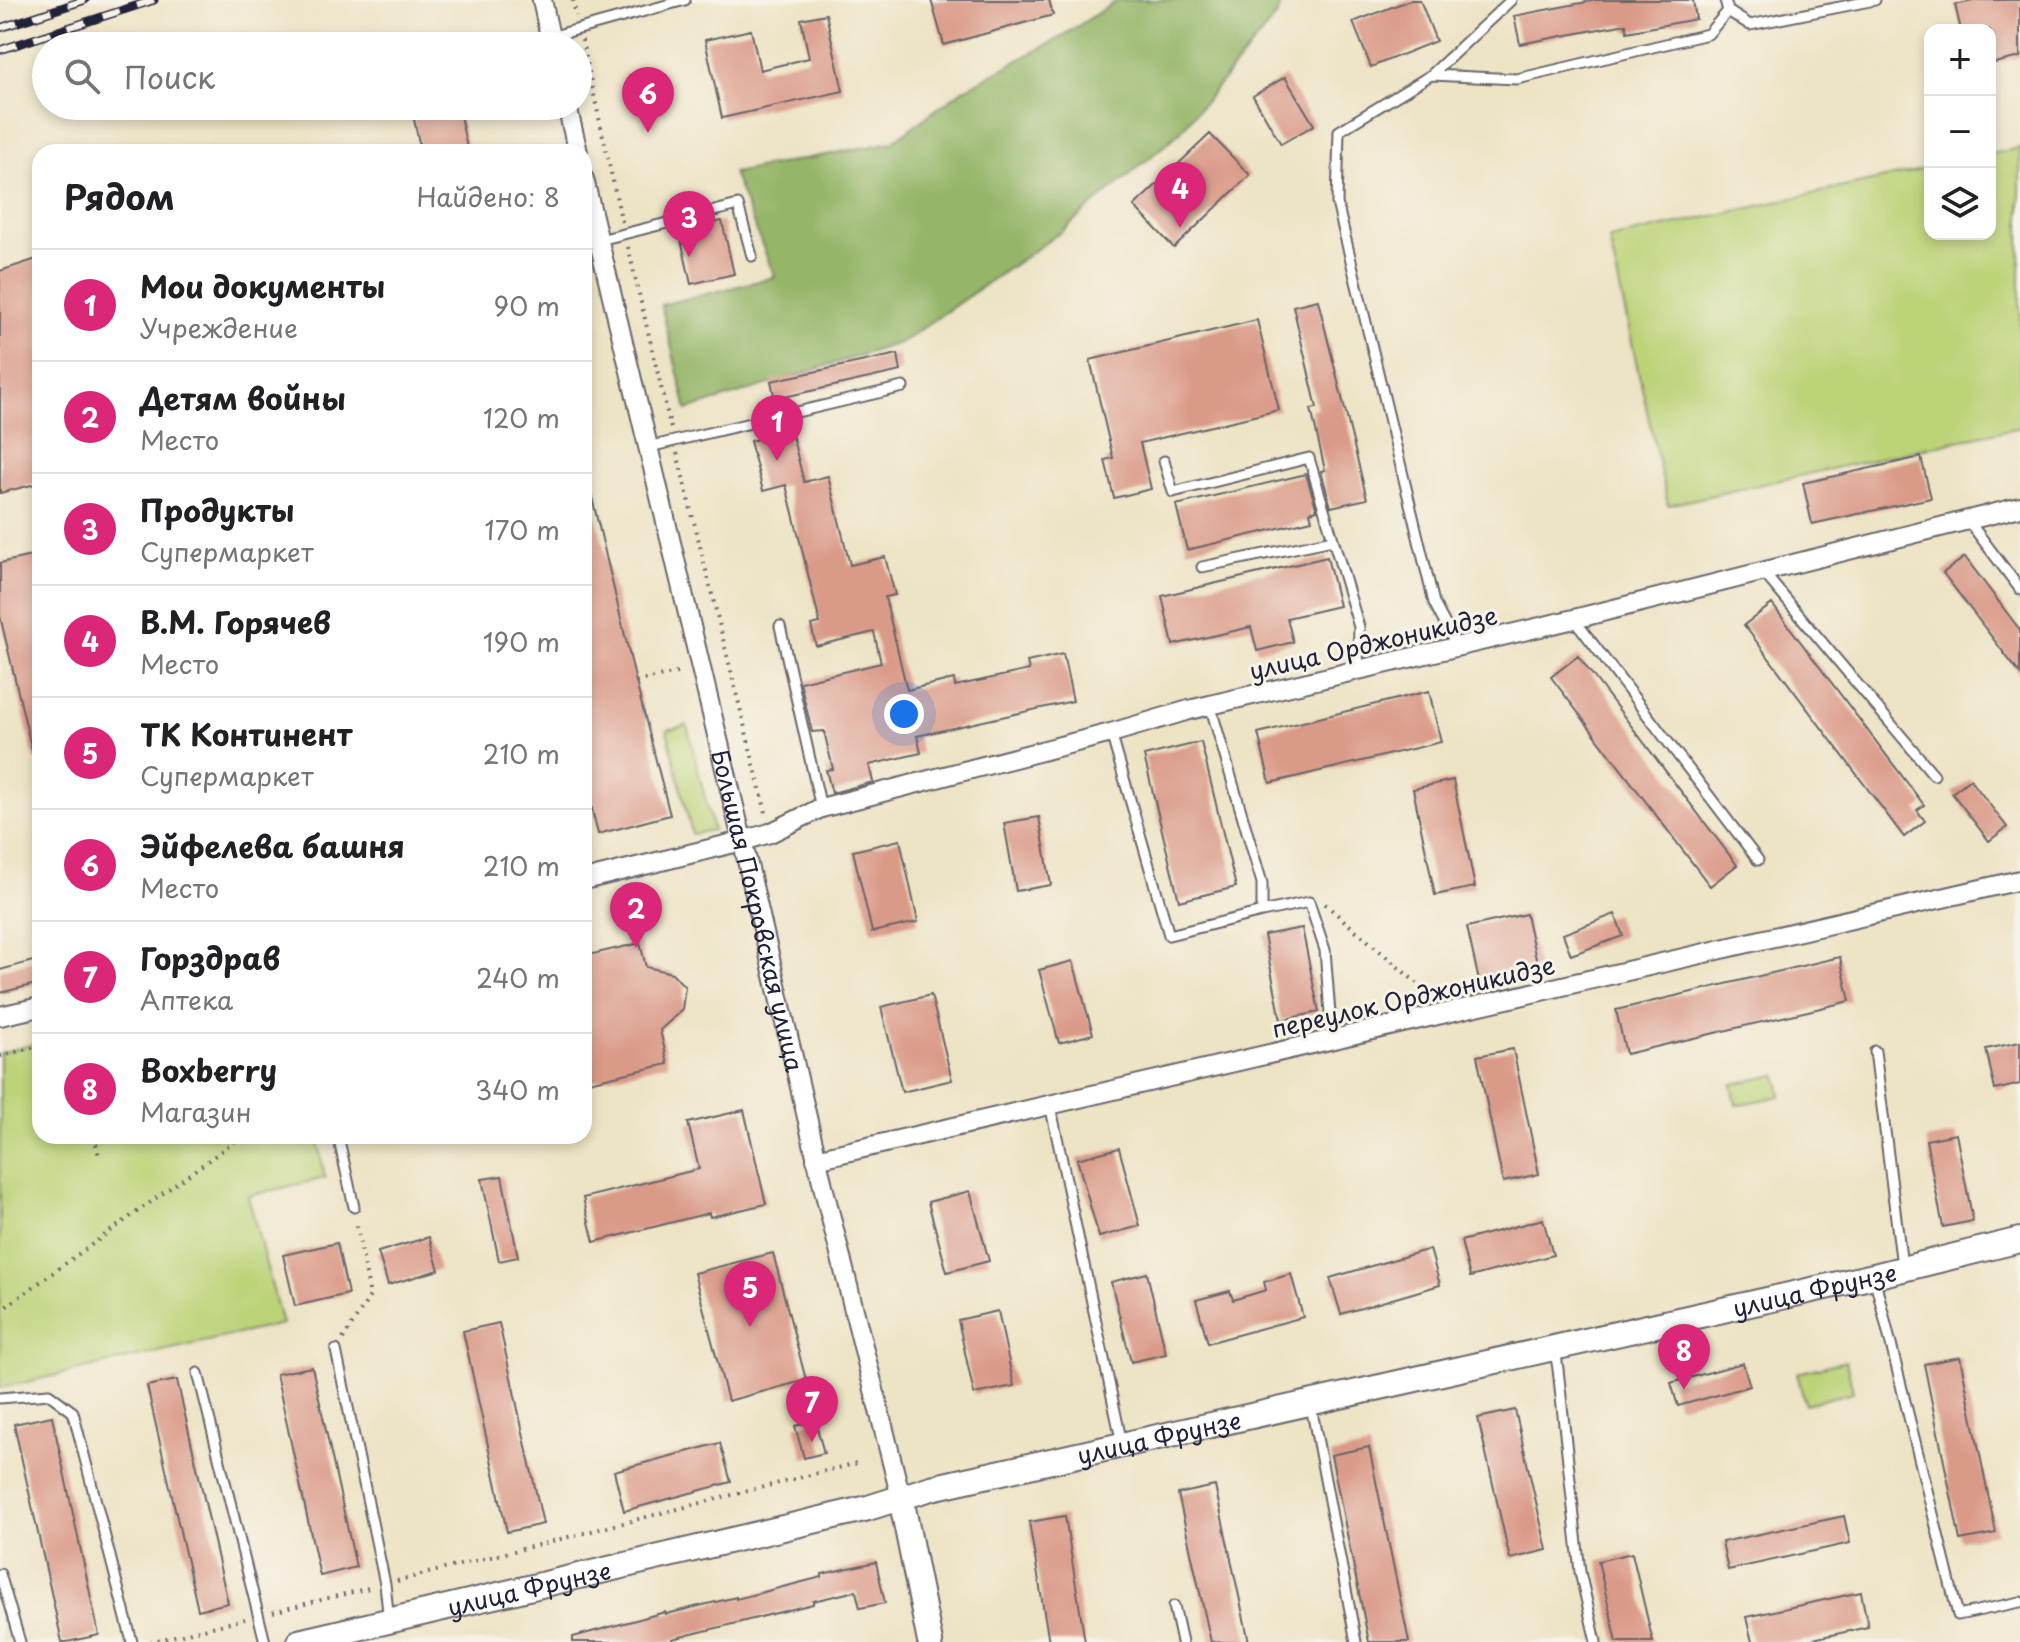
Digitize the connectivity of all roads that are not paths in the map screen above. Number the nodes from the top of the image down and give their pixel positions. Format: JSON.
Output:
{"nodes":[{"id":1,"x":542,"y":0,"type":"edge"},
{"id":2,"x":685,"y":0,"type":"edge"},
{"id":3,"x":1511,"y":0,"type":"edge"},
{"id":4,"x":1875,"y":0,"type":"edge"},
{"id":5,"x":1726,"y":5,"type":"edge"},
{"id":6,"x":549,"y":32,"type":"edge"},
{"id":7,"x":573,"y":32,"type":"edge"},
{"id":8,"x":1431,"y":75,"type":"junction"},
{"id":9,"x":570,"y":120,"type":"edge"},
{"id":10,"x":576,"y":144,"type":"edge"},
{"id":11,"x":592,"y":242,"type":"edge"},
{"id":12,"x":592,"y":245,"type":"edge"},
{"id":13,"x":752,"y":256,"type":"dead end"},
{"id":14,"x":903,"y":387,"type":"dead end"},
{"id":15,"x":647,"y":439,"type":"junction"},
{"id":16,"x":1164,"y":461,"type":"dead end"},
{"id":17,"x":2020,"y":507,"type":"edge"},
{"id":18,"x":1967,"y":519,"type":"junction"},
{"id":19,"x":1333,"y":540,"type":"junction"},
{"id":20,"x":1202,"y":567,"type":"dead end"},
{"id":21,"x":1763,"y":572,"type":"junction"},
{"id":22,"x":2020,"y":589,"type":"edge"},
{"id":23,"x":1574,"y":619,"type":"junction"},
{"id":24,"x":780,"y":626,"type":"dead end"},
{"id":25,"x":1457,"y":647,"type":"junction"},
{"id":26,"x":1358,"y":670,"type":"junction"},
{"id":27,"x":1210,"y":705,"type":"junction"},
{"id":28,"x":1111,"y":733,"type":"junction"},
{"id":29,"x":1934,"y":775,"type":"dead end"},
{"id":30,"x":821,"y":808,"type":"junction"},
{"id":31,"x":742,"y":841,"type":"junction"},
{"id":32,"x":1758,"y":860,"type":"dead end"},
{"id":33,"x":592,"y":878,"type":"edge"},
{"id":34,"x":2020,"y":880,"type":"edge"},
{"id":35,"x":1262,"y":912,"type":"junction"},
{"id":36,"x":32,"y":1009,"type":"edge"},
{"id":37,"x":0,"y":1016,"type":"edge"},
{"id":38,"x":1332,"y":1039,"type":"junction"},
{"id":39,"x":1875,"y":1051,"type":"dead end"},
{"id":40,"x":1050,"y":1104,"type":"junction"},
{"id":41,"x":340,"y":1144,"type":"edge"},
{"id":42,"x":816,"y":1159,"type":"junction"},
{"id":43,"x":354,"y":1207,"type":"road end"},
{"id":44,"x":2020,"y":1240,"type":"edge"},
{"id":45,"x":1903,"y":1269,"type":"junction"},
{"id":46,"x":1874,"y":1276,"type":"junction"},
{"id":47,"x":1555,"y":1348,"type":"junction"},
{"id":48,"x":336,"y":1350,"type":"road end"},
{"id":49,"x":198,"y":1373,"type":"dead end"},
{"id":50,"x":0,"y":1398,"type":"edge"},
{"id":51,"x":1310,"y":1404,"type":"junction"},
{"id":52,"x":1122,"y":1444,"type":"junction"},
{"id":53,"x":901,"y":1498,"type":"junction"},
{"id":54,"x":0,"y":1574,"type":"edge"},
{"id":55,"x":2020,"y":1602,"type":"edge"},
{"id":56,"x":1174,"y":1606,"type":"dead end"},
{"id":57,"x":389,"y":1621,"type":"junction"},
{"id":58,"x":20,"y":1642,"type":"edge"},
{"id":59,"x":132,"y":1642,"type":"edge"},
{"id":60,"x":265,"y":1642,"type":"edge"},
{"id":61,"x":299,"y":1642,"type":"edge"},
{"id":62,"x":930,"y":1642,"type":"edge"},
{"id":63,"x":1182,"y":1642,"type":"edge"},
{"id":64,"x":1356,"y":1642,"type":"edge"},
{"id":65,"x":1596,"y":1642,"type":"edge"}],
"edges":[{"from":1,"to":6,"type":"street"},
{"from":2,"to":7,"type":"lane"},
{"from":3,"to":8,"type":"lane"},
{"from":4,"to":5,"type":"lane"},
{"from":5,"to":8,"type":"lane"},
{"from":8,"to":25,"type":"lane"},
{"from":9,"to":10,"type":"street"},
{"from":11,"to":13,"type":"lane"},
{"from":12,"to":15,"type":"street","name":"Большая Покровская улица"},
{"from":14,"to":15,"type":"lane"},
{"from":15,"to":31,"type":"street","name":"Большая Покровская улица"},
{"from":16,"to":19,"type":"lane"},
{"from":17,"to":18,"type":"street","name":"улица Орджоникидзе"},
{"from":18,"to":21,"type":"street","name":"улица Орджоникидзе"},
{"from":18,"to":22,"type":"lane"},
{"from":19,"to":20,"type":"lane"},
{"from":19,"to":26,"type":"lane"},
{"from":21,"to":23,"type":"street","name":"улица Орджоникидзе"},
{"from":21,"to":29,"type":"lane"},
{"from":23,"to":25,"type":"street","name":"улица Орджоникидзе"},
{"from":23,"to":32,"type":"lane"},
{"from":24,"to":30,"type":"lane"},
{"from":25,"to":26,"type":"street","name":"улица Орджоникидзе"},
{"from":26,"to":27,"type":"street","name":"улица Орджоникидзе"},
{"from":27,"to":28,"type":"street","name":"улица Орджоникидзе"},
{"from":27,"to":35,"type":"lane"},
{"from":28,"to":30,"type":"street","name":"улица Орджоникидзе"},
{"from":28,"to":35,"type":"lane"},
{"from":30,"to":31,"type":"street","name":"улица Орджоникидзе"},
{"from":31,"to":33,"type":"street","name":"улица Орджоникидзе"},
{"from":31,"to":42,"type":"street","name":"Большая Покровская улица"},
{"from":34,"to":38,"type":"street","name":"переулок Орджоникидзе"},
{"from":35,"to":38,"type":"lane"},
{"from":36,"to":37,"type":"street"},
{"from":38,"to":40,"type":"street","name":"переулок Орджоникидзе"},
{"from":39,"to":45,"type":"lane"},
{"from":40,"to":42,"type":"street","name":"переулок Орджоникидзе"},
{"from":40,"to":52,"type":"lane"},
{"from":41,"to":43,"type":"lane"},
{"from":42,"to":53,"type":"street","name":"Большая Покровская улица"},
{"from":44,"to":45,"type":"main road","name":"улица Фрунзе"},
{"from":45,"to":46,"type":"main road","name":"улица Фрунзе"},
{"from":46,"to":47,"type":"main road","name":"улица Фрунзе"},
{"from":46,"to":55,"type":"lane"},
{"from":47,"to":51,"type":"main road","name":"улица Фрунзе"},
{"from":47,"to":65,"type":"lane"},
{"from":48,"to":57,"type":"lane"},
{"from":49,"to":60,"type":"lane"},
{"from":50,"to":59,"type":"lane"},
{"from":51,"to":52,"type":"main road","name":"улица Фрунзе"},
{"from":51,"to":64,"type":"lane"},
{"from":52,"to":53,"type":"main road","name":"улица Фрунзе"},
{"from":53,"to":57,"type":"main road","name":"улица Фрунзе"},
{"from":53,"to":62,"type":"main road","name":"Большая Покровская улица"},
{"from":54,"to":58,"type":"lane"},
{"from":56,"to":63,"type":"lane"},
{"from":57,"to":61,"type":"main road","name":"улица Фрунзе"}]}
